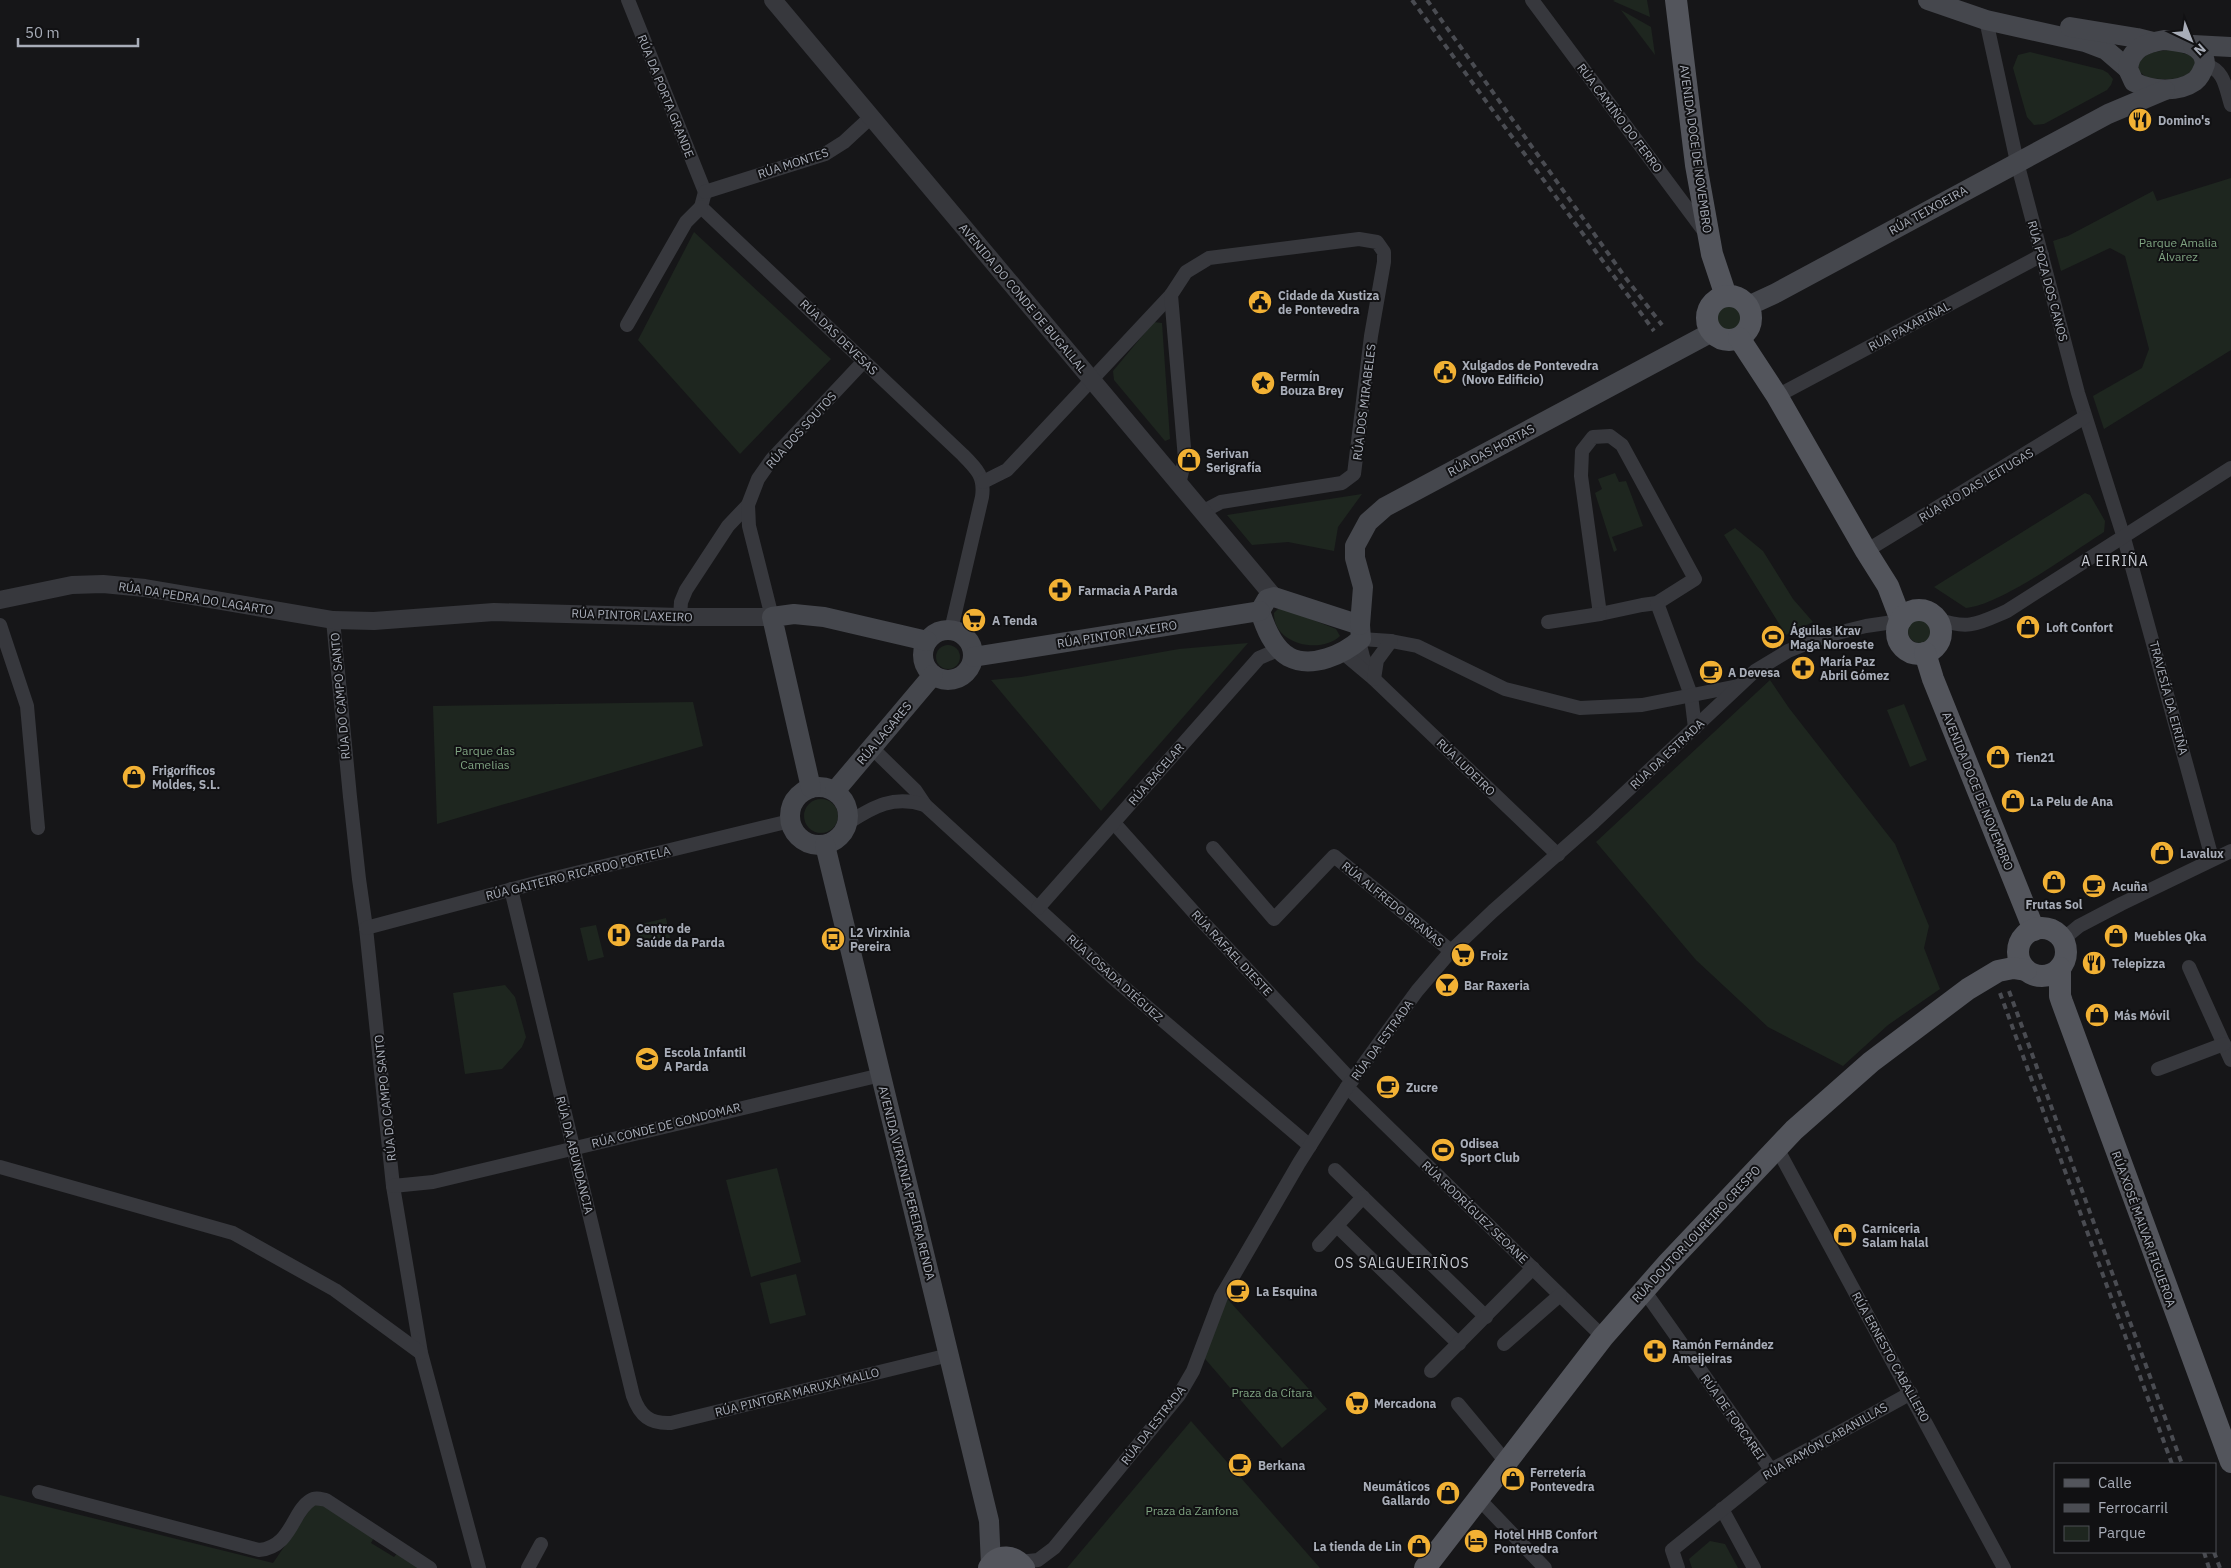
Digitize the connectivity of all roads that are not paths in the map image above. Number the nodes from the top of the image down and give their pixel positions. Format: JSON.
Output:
{"nodes":[{"id":1,"x":628,"y":0,"type":"edge"},
{"id":2,"x":773,"y":0,"type":"edge"},
{"id":3,"x":1532,"y":0,"type":"edge"},
{"id":4,"x":1676,"y":0,"type":"edge"},
{"id":5,"x":1928,"y":0,"type":"edge"},
{"id":6,"x":1986,"y":20,"type":"junction"},
{"id":7,"x":2024,"y":29,"type":"junction"},
{"id":8,"x":2153,"y":42,"type":"junction"},
{"id":9,"x":2193,"y":45,"type":"junction"},
{"id":10,"x":2231,"y":47,"type":"edge"},
{"id":11,"x":2231,"y":55,"type":"edge"},
{"id":12,"x":2205,"y":63,"type":"junction"},
{"id":13,"x":2231,"y":71,"type":"edge"},
{"id":14,"x":2128,"y":72,"type":"junction"},
{"id":15,"x":2225,"y":85,"type":"junction"},
{"id":16,"x":2165,"y":90,"type":"junction"},
{"id":17,"x":2231,"y":104,"type":"edge"},
{"id":18,"x":2108,"y":114,"type":"junction"},
{"id":19,"x":871,"y":116,"type":"junction"},
{"id":20,"x":2017,"y":162,"type":"junction"},
{"id":21,"x":705,"y":192,"type":"junction"},
{"id":22,"x":701,"y":206,"type":"junction"},
{"id":23,"x":1707,"y":236,"type":"junction"},
{"id":24,"x":2042,"y":255,"type":"junction"},
{"id":25,"x":1171,"y":295,"type":"junction"},
{"id":26,"x":1726,"y":296,"type":"junction"},
{"id":27,"x":1748,"y":306,"type":"junction"},
{"id":28,"x":627,"y":326,"type":"dead end"},
{"id":29,"x":1712,"y":332,"type":"junction"},
{"id":30,"x":1739,"y":338,"type":"junction"},
{"id":31,"x":864,"y":362,"type":"junction"},
{"id":32,"x":1092,"y":380,"type":"junction"},
{"id":33,"x":1777,"y":396,"type":"junction"},
{"id":34,"x":2085,"y":417,"type":"junction"},
{"id":35,"x":2231,"y":468,"type":"edge"},
{"id":36,"x":983,"y":482,"type":"junction"},
{"id":37,"x":1179,"y":484,"type":"junction"},
{"id":38,"x":748,"y":505,"type":"junction"},
{"id":39,"x":1202,"y":512,"type":"junction"},
{"id":40,"x":2124,"y":538,"type":"junction"},
{"id":41,"x":1866,"y":551,"type":"junction"},
{"id":42,"x":1888,"y":586,"type":"junction"},
{"id":43,"x":0,"y":600,"type":"edge"},
{"id":44,"x":1657,"y":603,"type":"junction"},
{"id":45,"x":1267,"y":604,"type":"junction"},
{"id":46,"x":1600,"y":614,"type":"junction"},
{"id":47,"x":1930,"y":615,"type":"junction"},
{"id":48,"x":680,"y":617,"type":"junction"},
{"id":49,"x":772,"y":617,"type":"junction"},
{"id":50,"x":333,"y":620,"type":"junction"},
{"id":51,"x":1901,"y":621,"type":"junction"},
{"id":52,"x":1548,"y":622,"type":"dead end"},
{"id":53,"x":0,"y":625,"type":"edge"},
{"id":54,"x":1866,"y":626,"type":"junction"},
{"id":55,"x":951,"y":630,"type":"junction"},
{"id":56,"x":1356,"y":640,"type":"junction"},
{"id":57,"x":927,"y":641,"type":"junction"},
{"id":58,"x":1391,"y":641,"type":"junction"},
{"id":59,"x":1280,"y":649,"type":"junction"},
{"id":60,"x":1925,"y":653,"type":"junction"},
{"id":61,"x":973,"y":657,"type":"junction"},
{"id":62,"x":933,"y":675,"type":"junction"},
{"id":63,"x":1374,"y":679,"type":"junction"},
{"id":64,"x":1738,"y":686,"type":"junction"},
{"id":65,"x":1691,"y":695,"type":"junction"},
{"id":66,"x":1695,"y":728,"type":"junction"},
{"id":67,"x":872,"y":748,"type":"junction"},
{"id":68,"x":811,"y":788,"type":"junction"},
{"id":69,"x":835,"y":791,"type":"junction"},
{"id":70,"x":925,"y":805,"type":"junction"},
{"id":71,"x":790,"y":820,"type":"junction"},
{"id":72,"x":1114,"y":822,"type":"junction"},
{"id":73,"x":848,"y":823,"type":"junction"},
{"id":74,"x":38,"y":828,"type":"dead end"},
{"id":75,"x":826,"y":845,"type":"junction"},
{"id":76,"x":1213,"y":848,"type":"dead end"},
{"id":77,"x":2230,"y":851,"type":"edge"},
{"id":78,"x":1558,"y":855,"type":"junction"},
{"id":79,"x":2212,"y":858,"type":"junction"},
{"id":80,"x":510,"y":889,"type":"junction"},
{"id":81,"x":1038,"y":908,"type":"junction"},
{"id":82,"x":366,"y":928,"type":"junction"},
{"id":83,"x":2034,"y":930,"type":"junction"},
{"id":84,"x":2062,"y":940,"type":"junction"},
{"id":85,"x":1451,"y":951,"type":"junction"},
{"id":86,"x":2189,"y":967,"type":"dead end"},
{"id":87,"x":2060,"y":968,"type":"junction"},
{"id":88,"x":2032,"y":973,"type":"junction"},
{"id":89,"x":2060,"y":996,"type":"junction"},
{"id":90,"x":2224,"y":1044,"type":"junction"},
{"id":91,"x":2231,"y":1060,"type":"edge"},
{"id":92,"x":2158,"y":1069,"type":"dead end"},
{"id":93,"x":881,"y":1075,"type":"junction"},
{"id":94,"x":1349,"y":1084,"type":"junction"},
{"id":95,"x":1310,"y":1146,"type":"junction"},
{"id":96,"x":573,"y":1148,"type":"junction"},
{"id":97,"x":1777,"y":1148,"type":"junction"},
{"id":98,"x":0,"y":1167,"type":"edge"},
{"id":99,"x":1335,"y":1170,"type":"dead end"},
{"id":100,"x":393,"y":1186,"type":"junction"},
{"id":101,"x":1363,"y":1197,"type":"junction"},
{"id":102,"x":1337,"y":1226,"type":"junction"},
{"id":103,"x":1319,"y":1245,"type":"dead end"},
{"id":104,"x":1533,"y":1268,"type":"junction"},
{"id":105,"x":1644,"y":1290,"type":"junction"},
{"id":106,"x":1560,"y":1295,"type":"junction"},
{"id":107,"x":1486,"y":1316,"type":"junction"},
{"id":108,"x":1603,"y":1337,"type":"junction"},
{"id":109,"x":1459,"y":1344,"type":"junction"},
{"id":110,"x":1504,"y":1344,"type":"dead end"},
{"id":111,"x":421,"y":1353,"type":"junction"},
{"id":112,"x":949,"y":1355,"type":"junction"},
{"id":113,"x":1431,"y":1371,"type":"dead end"},
{"id":114,"x":1911,"y":1393,"type":"junction"},
{"id":115,"x":1458,"y":1404,"type":"dead end"},
{"id":116,"x":646,"y":1419,"type":"joint"},
{"id":117,"x":2231,"y":1462,"type":"edge"},
{"id":118,"x":1507,"y":1463,"type":"junction"},
{"id":119,"x":1771,"y":1470,"type":"junction"},
{"id":120,"x":39,"y":1492,"type":"dead end"},
{"id":121,"x":1479,"y":1499,"type":"junction"},
{"id":122,"x":1722,"y":1509,"type":"junction"},
{"id":123,"x":989,"y":1521,"type":"junction"},
{"id":124,"x":541,"y":1544,"type":"dead end"},
{"id":125,"x":1019,"y":1563,"type":"edge"},
{"id":126,"x":990,"y":1566,"type":"edge"},
{"id":127,"x":430,"y":1568,"type":"edge"},
{"id":128,"x":479,"y":1568,"type":"edge"},
{"id":129,"x":528,"y":1568,"type":"edge"},
{"id":130,"x":1425,"y":1568,"type":"edge"},
{"id":131,"x":1545,"y":1568,"type":"edge"},
{"id":132,"x":1678,"y":1568,"type":"edge"},
{"id":133,"x":1754,"y":1568,"type":"edge"},
{"id":134,"x":2004,"y":1568,"type":"edge"}],
"edges":[{"from":1,"to":21,"type":"street","name":"RÚA DA PORTA GRANDE"},
{"from":2,"to":19,"type":"street","name":"AVENIDA DO CONDE DE BUGALLAL"},
{"from":3,"to":23,"type":"street","name":"RÚA CAMIÑO DO FERRO"},
{"from":4,"to":23,"type":"main road","name":"AVENIDA DOCE DE NOVEMBRO"},
{"from":5,"to":6,"type":"main road"},
{"from":6,"to":7,"type":"main road"},
{"from":6,"to":20,"type":"street","name":"RÚA POZA DOS CANOS"},
{"from":7,"to":8,"type":"main road"},
{"from":7,"to":14,"type":"main road"},
{"from":8,"to":9,"type":"main road"},
{"from":8,"to":14,"type":"main road"},
{"from":9,"to":10,"type":"main road"},
{"from":9,"to":12,"type":"main road"},
{"from":11,"to":12,"type":"main road"},
{"from":12,"to":15,"type":"street"},
{"from":12,"to":16,"type":"main road"},
{"from":13,"to":15,"type":"street"},
{"from":14,"to":16,"type":"main road"},
{"from":14,"to":18,"type":"main road","name":"RÚA TEIXOEIRA"},
{"from":15,"to":17,"type":"street"},
{"from":16,"to":18,"type":"main road","name":"RÚA TEIXOEIRA"},
{"from":18,"to":20,"type":"main road","name":"RÚA TEIXOEIRA"},
{"from":19,"to":21,"type":"street","name":"RÚA MONTES"},
{"from":19,"to":32,"type":"street","name":"AVENIDA DO CONDE DE BUGALLAL"},
{"from":20,"to":24,"type":"street","name":"RÚA POZA DOS CANOS"},
{"from":20,"to":27,"type":"main road","name":"RÚA TEIXOEIRA"},
{"from":21,"to":22,"type":"street"},
{"from":22,"to":28,"type":"street"},
{"from":22,"to":31,"type":"street","name":"RÚA DAS DEVESAS"},
{"from":23,"to":26,"type":"main road","name":"AVENIDA DOCE DE NOVEMBRO"},
{"from":24,"to":33,"type":"street","name":"RÚA PAXARIÑAL"},
{"from":24,"to":34,"type":"street","name":"RÚA POZA DOS CANOS"},
{"from":25,"to":32,"type":"street"},
{"from":25,"to":37,"type":"street"},
{"from":25,"to":39,"type":"street","name":"RÚA DOS MIRABELES"},
{"from":26,"to":27,"type":"main road"},
{"from":26,"to":29,"type":"main road"},
{"from":27,"to":30,"type":"main road"},
{"from":29,"to":30,"type":"main road"},
{"from":29,"to":56,"type":"main road","name":"RÚA DAS HORTAS"},
{"from":30,"to":33,"type":"main road"},
{"from":31,"to":36,"type":"street","name":"RÚA DAS DEVESAS"},
{"from":31,"to":38,"type":"street","name":"RÚA DOS SOUTOS"},
{"from":32,"to":36,"type":"street"},
{"from":32,"to":37,"type":"street","name":"AVENIDA DO CONDE DE BUGALLAL"},
{"from":33,"to":41,"type":"main road"},
{"from":34,"to":40,"type":"street","name":"RÚA POZA DOS CANOS"},
{"from":34,"to":41,"type":"street","name":"RÚA RÍO DAS LEITUGAS"},
{"from":35,"to":40,"type":"street"},
{"from":36,"to":55,"type":"street"},
{"from":37,"to":39,"type":"street","name":"AVENIDA DO CONDE DE BUGALLAL"},
{"from":38,"to":48,"type":"street","name":"RÚA DOS SOUTOS"},
{"from":38,"to":49,"type":"street","name":"RÚA DOS SOUTOS"},
{"from":39,"to":45,"type":"street","name":"AVENIDA DO CONDE DE BUGALLAL"},
{"from":40,"to":47,"type":"street"},
{"from":40,"to":79,"type":"street","name":"TRAVESÍA DA EIRIÑA"},
{"from":41,"to":42,"type":"main road"},
{"from":42,"to":47,"type":"main road"},
{"from":42,"to":51,"type":"main road"},
{"from":42,"to":54,"type":"street","name":"RÚA DA ESTRADA"},
{"from":43,"to":50,"type":"street","name":"RÚA DA PEDRA DO LAGARTO"},
{"from":44,"to":46,"type":"street"},
{"from":44,"to":46,"type":"street"},
{"from":44,"to":65,"type":"street"},
{"from":45,"to":56,"type":"main road","name":"RÚA PINTOR LAXEIRO"},
{"from":45,"to":59,"type":"main road","name":"RÚA PINTOR LAXEIRO"},
{"from":45,"to":61,"type":"main road","name":"RÚA PINTOR LAXEIRO"},
{"from":46,"to":52,"type":"street"},
{"from":47,"to":51,"type":"main road"},
{"from":47,"to":60,"type":"main road"},
{"from":48,"to":49,"type":"street","name":"RÚA PINTOR LAXEIRO"},
{"from":48,"to":50,"type":"street","name":"RÚA PINTOR LAXEIRO"},
{"from":49,"to":57,"type":"main road","name":"RÚA PINTOR LAXEIRO"},
{"from":49,"to":68,"type":"main road"},
{"from":50,"to":82,"type":"street","name":"RÚA DO CAMPO SANTO"},
{"from":51,"to":54,"type":"street","name":"RÚA DA ESTRADA"},
{"from":51,"to":60,"type":"main road"},
{"from":53,"to":74,"type":"street"},
{"from":54,"to":64,"type":"street","name":"RÚA DA ESTRADA"},
{"from":55,"to":57,"type":"main road"},
{"from":55,"to":61,"type":"main road"},
{"from":56,"to":58,"type":"street","name":"RÚA PINTOR LAXEIRO"},
{"from":56,"to":59,"type":"main road","name":"RÚA PINTOR LAXEIRO"},
{"from":56,"to":63,"type":"street","name":"RÚA LUDEIRO"},
{"from":57,"to":62,"type":"main road"},
{"from":58,"to":63,"type":"street"},
{"from":58,"to":65,"type":"street","name":"RÚA PINTOR LAXEIRO"},
{"from":59,"to":72,"type":"street","name":"RÚA BACELAR"},
{"from":60,"to":83,"type":"main road","name":"AVENIDA DOCE DE NOVEMBRO"},
{"from":61,"to":62,"type":"main road"},
{"from":62,"to":67,"type":"main road","name":"RÚA LAGARES"},
{"from":63,"to":78,"type":"street","name":"RÚA LUDEIRO"},
{"from":64,"to":65,"type":"street","name":"RÚA PINTOR LAXEIRO"},
{"from":64,"to":66,"type":"street","name":"RÚA DA ESTRADA"},
{"from":65,"to":66,"type":"street"},
{"from":66,"to":78,"type":"street","name":"RÚA DA ESTRADA"},
{"from":67,"to":69,"type":"main road","name":"RÚA LAGARES"},
{"from":67,"to":70,"type":"street","name":"RÚA LOSADA DIÉGUEZ"},
{"from":68,"to":69,"type":"main road"},
{"from":68,"to":71,"type":"main road"},
{"from":69,"to":73,"type":"main road"},
{"from":70,"to":73,"type":"street"},
{"from":70,"to":81,"type":"street","name":"RÚA LOSADA DIÉGUEZ"},
{"from":71,"to":75,"type":"main road"},
{"from":71,"to":80,"type":"street","name":"RÚA GAITEIRO RICARDO PORTELA"},
{"from":72,"to":81,"type":"street","name":"RÚA BACELAR"},
{"from":72,"to":94,"type":"street","name":"RÚA RAFAEL DIESTE"},
{"from":73,"to":75,"type":"main road"},
{"from":75,"to":93,"type":"main road","name":"AVENIDA VIRXINIA PEREIRA RENDA"},
{"from":76,"to":85,"type":"street","name":"RÚA ALFREDO BRAÑAS"},
{"from":77,"to":79,"type":"street"},
{"from":78,"to":85,"type":"street","name":"RÚA DA ESTRADA"},
{"from":79,"to":84,"type":"street"},
{"from":80,"to":82,"type":"street","name":"RÚA GAITEIRO RICARDO PORTELA"},
{"from":80,"to":96,"type":"street","name":"RÚA DA ABUNDANCIA"},
{"from":81,"to":95,"type":"street","name":"RÚA LOSADA DIÉGUEZ"},
{"from":82,"to":100,"type":"street","name":"RÚA DO CAMPO SANTO"},
{"from":83,"to":84,"type":"main road"},
{"from":83,"to":88,"type":"main road"},
{"from":84,"to":87,"type":"main road"},
{"from":85,"to":94,"type":"street","name":"RÚA DA ESTRADA"},
{"from":86,"to":90,"type":"street"},
{"from":87,"to":88,"type":"main road"},
{"from":87,"to":89,"type":"main road","name":"RÚA XOSÉ MALVAR FIGUEROA"},
{"from":88,"to":89,"type":"main road","name":"RÚA XOSÉ MALVAR FIGUEROA"},
{"from":88,"to":97,"type":"main road","name":"RÚA DOUTOR LOUREIRO CRESPO"},
{"from":89,"to":117,"type":"main road","name":"RÚA XOSÉ MALVAR FIGUEROA"},
{"from":90,"to":91,"type":"street"},
{"from":90,"to":92,"type":"street"},
{"from":93,"to":96,"type":"street","name":"RÚA CONDE DE GONDOMAR"},
{"from":93,"to":112,"type":"main road","name":"AVENIDA VIRXINIA PEREIRA RENDA"},
{"from":94,"to":95,"type":"street","name":"RÚA DA ESTRADA"},
{"from":94,"to":104,"type":"street","name":"RÚA RODRÍGUEZ SEOANE"},
{"from":95,"to":125,"type":"street","name":"RÚA DA ESTRADA"},
{"from":96,"to":100,"type":"street","name":"RÚA CONDE DE GONDOMAR"},
{"from":96,"to":116,"type":"street","name":"RÚA DA ABUNDANCIA"},
{"from":97,"to":105,"type":"main road","name":"RÚA DOUTOR LOUREIRO CRESPO"},
{"from":97,"to":114,"type":"street","name":"RÚA ERNESTO CABALLERO"},
{"from":98,"to":111,"type":"street"},
{"from":99,"to":101,"type":"street"},
{"from":100,"to":111,"type":"street","name":"RÚA DO CAMPO SANTO"},
{"from":101,"to":102,"type":"street"},
{"from":101,"to":107,"type":"street"},
{"from":102,"to":103,"type":"street"},
{"from":102,"to":109,"type":"street"},
{"from":104,"to":106,"type":"street","name":"RÚA RODRÍGUEZ SEOANE"},
{"from":104,"to":107,"type":"street"},
{"from":105,"to":108,"type":"main road","name":"RÚA DOUTOR LOUREIRO CRESPO"},
{"from":105,"to":119,"type":"street","name":"RÚA DE FORCAREI"},
{"from":106,"to":108,"type":"street","name":"RÚA RODRÍGUEZ SEOANE"},
{"from":106,"to":110,"type":"street"},
{"from":107,"to":109,"type":"street"},
{"from":108,"to":118,"type":"main road","name":"RÚA DOUTOR LOUREIRO CRESPO"},
{"from":109,"to":113,"type":"street"},
{"from":111,"to":128,"type":"street","name":"RÚA DO CAMPO SANTO"},
{"from":112,"to":116,"type":"street","name":"RÚA PINTORA MARUXA MALLO"},
{"from":112,"to":123,"type":"main road","name":"AVENIDA VIRXINIA PEREIRA RENDA"},
{"from":114,"to":119,"type":"street","name":"RÚA RAMÓN CABANILLAS"},
{"from":114,"to":134,"type":"street","name":"RÚA ERNESTO CABALLERO"},
{"from":115,"to":118,"type":"street"},
{"from":118,"to":121,"type":"main road","name":"RÚA DOUTOR LOUREIRO CRESPO"},
{"from":119,"to":122,"type":"street","name":"RÚA RAMÓN CABANILLAS"},
{"from":120,"to":127,"type":"street"},
{"from":121,"to":130,"type":"main road","name":"RÚA DOUTOR LOUREIRO CRESPO"},
{"from":121,"to":131,"type":"street"},
{"from":122,"to":132,"type":"street","name":"RÚA RAMÓN CABANILLAS"},
{"from":122,"to":133,"type":"street"},
{"from":123,"to":125,"type":"main road","name":"AVENIDA VIRXINIA PEREIRA RENDA"},
{"from":123,"to":126,"type":"main road","name":"AVENIDA VIRXINIA PEREIRA RENDA"},
{"from":124,"to":129,"type":"street"},
{"from":125,"to":126,"type":"main road"}]}
